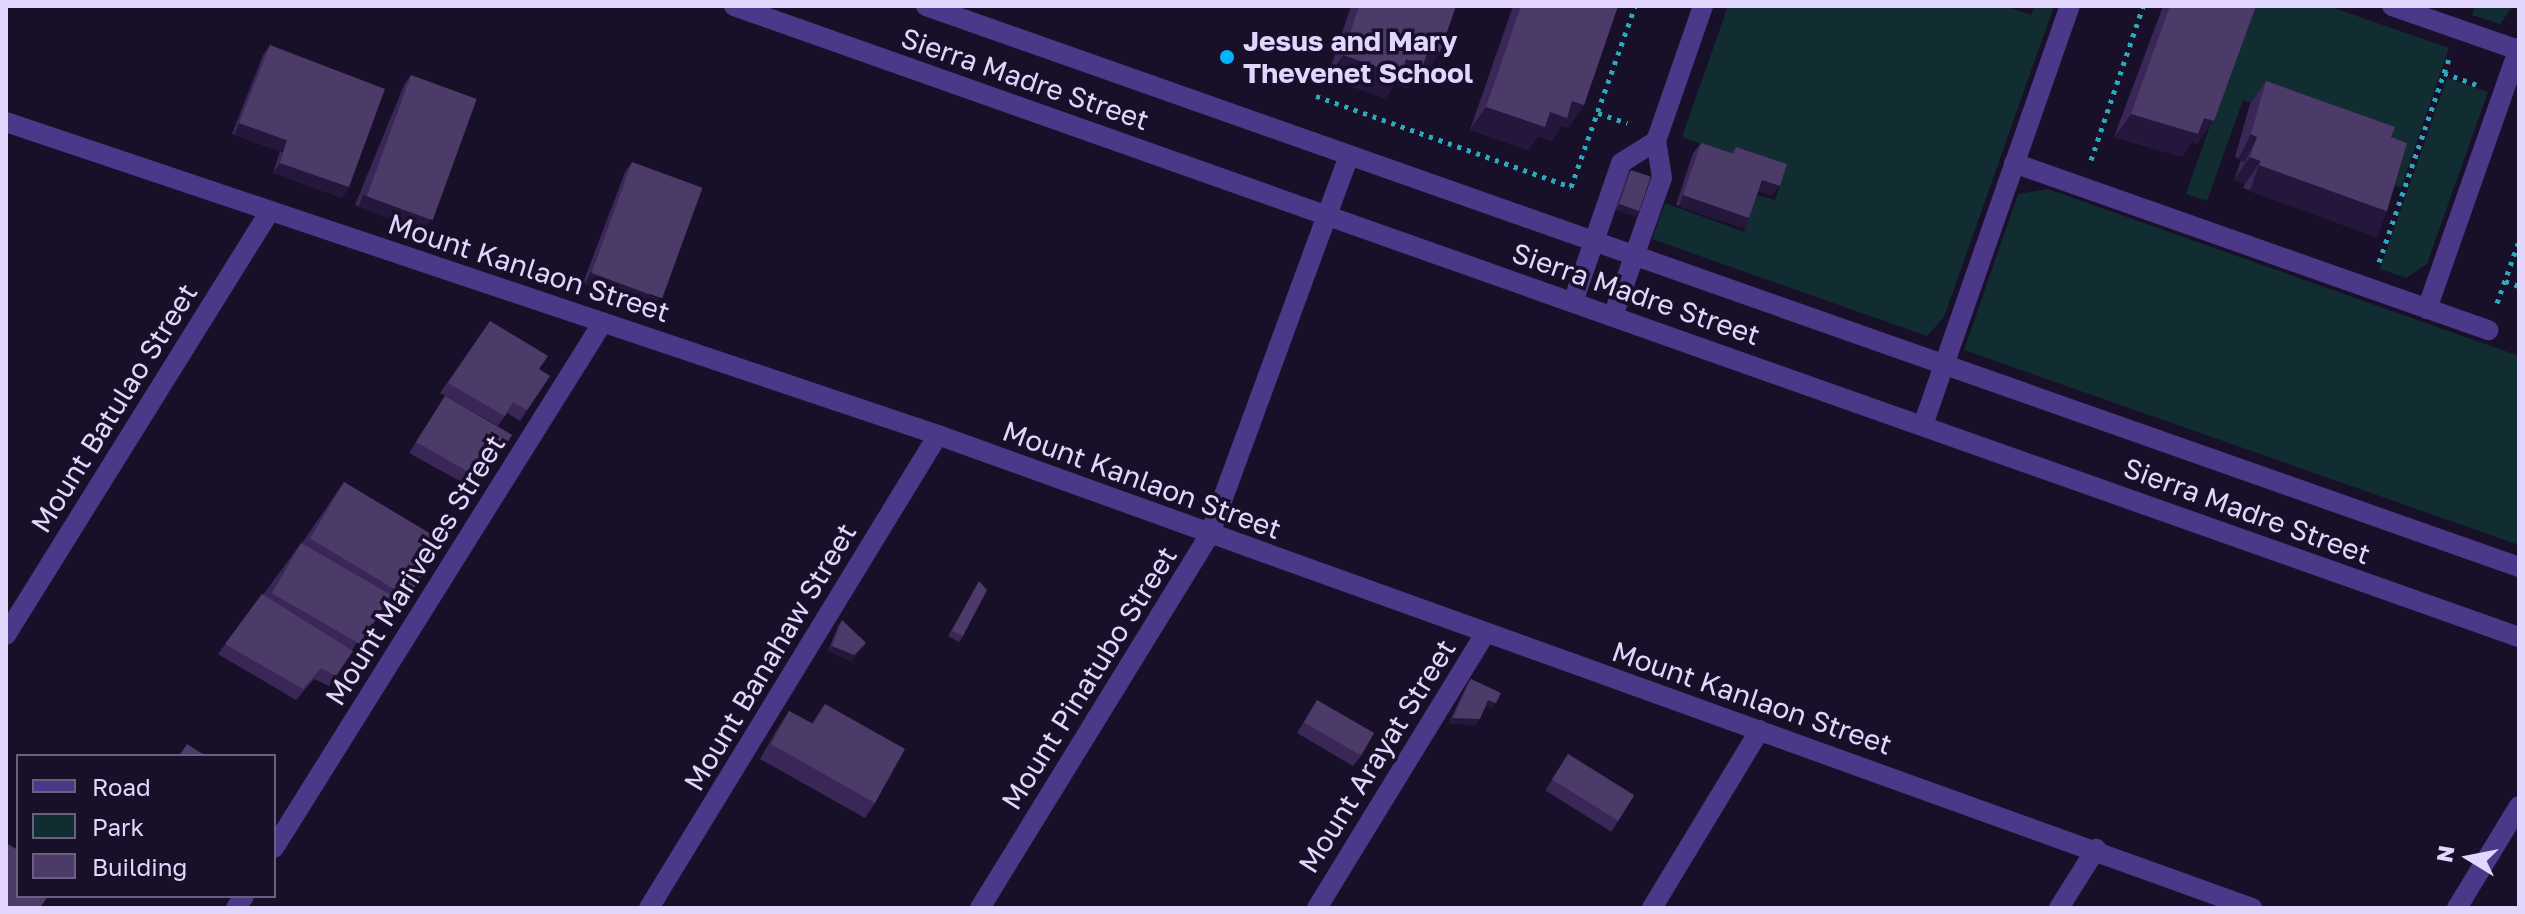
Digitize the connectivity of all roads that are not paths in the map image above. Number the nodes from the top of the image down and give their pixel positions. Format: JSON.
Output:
{"nodes":[{"id":1,"x":734,"y":6,"type":"edge"},
{"id":2,"x":926,"y":6,"type":"edge"},
{"id":3,"x":1703,"y":6,"type":"edge"},
{"id":4,"x":2070,"y":6,"type":"edge"},
{"id":5,"x":2392,"y":6,"type":"edge"},
{"id":6,"x":2519,"y":49,"type":"edge"},
{"id":7,"x":6,"y":122,"type":"edge"},
{"id":8,"x":1656,"y":141,"type":"junction"},
{"id":9,"x":1349,"y":155,"type":"junction"},
{"id":10,"x":2014,"y":163,"type":"junction"},
{"id":11,"x":270,"y":211,"type":"junction"},
{"id":12,"x":1327,"y":215,"type":"junction"},
{"id":13,"x":1594,"y":241,"type":"junction"},
{"id":14,"x":1635,"y":255,"type":"junction"},
{"id":15,"x":1573,"y":302,"type":"junction"},
{"id":16,"x":2427,"y":309,"type":"junction"},
{"id":17,"x":1613,"y":316,"type":"junction"},
{"id":18,"x":603,"y":322,"type":"junction"},
{"id":19,"x":2488,"y":330,"type":"road end"},
{"id":20,"x":1944,"y":364,"type":"junction"},
{"id":21,"x":1923,"y":425,"type":"junction"},
{"id":22,"x":938,"y":435,"type":"junction"},
{"id":23,"x":1209,"y":536,"type":"junction"},
{"id":24,"x":2519,"y":567,"type":"edge"},
{"id":25,"x":1485,"y":634,"type":"junction"},
{"id":26,"x":6,"y":635,"type":"edge"},
{"id":27,"x":2519,"y":637,"type":"edge"},
{"id":28,"x":1760,"y":730,"type":"junction"},
{"id":29,"x":2519,"y":806,"type":"edge"},
{"id":30,"x":276,"y":845,"type":"edge"},
{"id":31,"x":2096,"y":849,"type":"junction"},
{"id":32,"x":649,"y":908,"type":"edge"},
{"id":33,"x":980,"y":908,"type":"edge"},
{"id":34,"x":1317,"y":908,"type":"edge"},
{"id":35,"x":1652,"y":908,"type":"edge"},
{"id":36,"x":2059,"y":908,"type":"edge"},
{"id":37,"x":2252,"y":908,"type":"edge"},
{"id":38,"x":2457,"y":908,"type":"edge"}],
"edges":[{"from":1,"to":12,"type":"street","name":"Sierra Madre Street"},
{"from":2,"to":9,"type":"street","name":"Sierra Madre Street"},
{"from":3,"to":8,"type":"street"},
{"from":4,"to":10,"type":"street"},
{"from":5,"to":6,"type":"street"},
{"from":6,"to":16,"type":"street"},
{"from":7,"to":11,"type":"street","name":"Mount Kanlaon Street"},
{"from":8,"to":13,"type":"street"},
{"from":8,"to":14,"type":"street"},
{"from":9,"to":12,"type":"street","name":"Mount Pinatubo Street"},
{"from":9,"to":13,"type":"street","name":"Sierra Madre Street"},
{"from":10,"to":16,"type":"street"},
{"from":10,"to":20,"type":"street"},
{"from":11,"to":18,"type":"street","name":"Mount Kanlaon Street"},
{"from":11,"to":26,"type":"street","name":"Mount Batulao Street"},
{"from":12,"to":15,"type":"street","name":"Sierra Madre Street"},
{"from":12,"to":23,"type":"street","name":"Mount Pinatubo Street"},
{"from":13,"to":14,"type":"street","name":"Sierra Madre Street"},
{"from":13,"to":15,"type":"street"},
{"from":14,"to":17,"type":"street"},
{"from":14,"to":20,"type":"street","name":"Sierra Madre Street"},
{"from":15,"to":17,"type":"street","name":"Sierra Madre Street"},
{"from":16,"to":19,"type":"street"},
{"from":17,"to":21,"type":"street","name":"Sierra Madre Street"},
{"from":18,"to":22,"type":"street","name":"Mount Kanlaon Street"},
{"from":18,"to":30,"type":"street","name":"Mount Mariveles Street"},
{"from":20,"to":21,"type":"street"},
{"from":20,"to":24,"type":"street","name":"Sierra Madre Street"},
{"from":21,"to":27,"type":"street","name":"Sierra Madre Street"},
{"from":22,"to":23,"type":"street","name":"Mount Kanlaon Street"},
{"from":22,"to":32,"type":"street","name":"Mount Banahaw Street"},
{"from":23,"to":25,"type":"street","name":"Mount Kanlaon Street"},
{"from":23,"to":33,"type":"street","name":"Mount Pinatubo Street"},
{"from":25,"to":28,"type":"street","name":"Mount Kanlaon Street"},
{"from":25,"to":34,"type":"street","name":"Mount Arayat Street"},
{"from":28,"to":31,"type":"street","name":"Mount Kanlaon Street"},
{"from":28,"to":35,"type":"street"},
{"from":29,"to":38,"type":"street"},
{"from":31,"to":36,"type":"street"},
{"from":31,"to":37,"type":"street","name":"Mount Kanlaon Street"}]}
